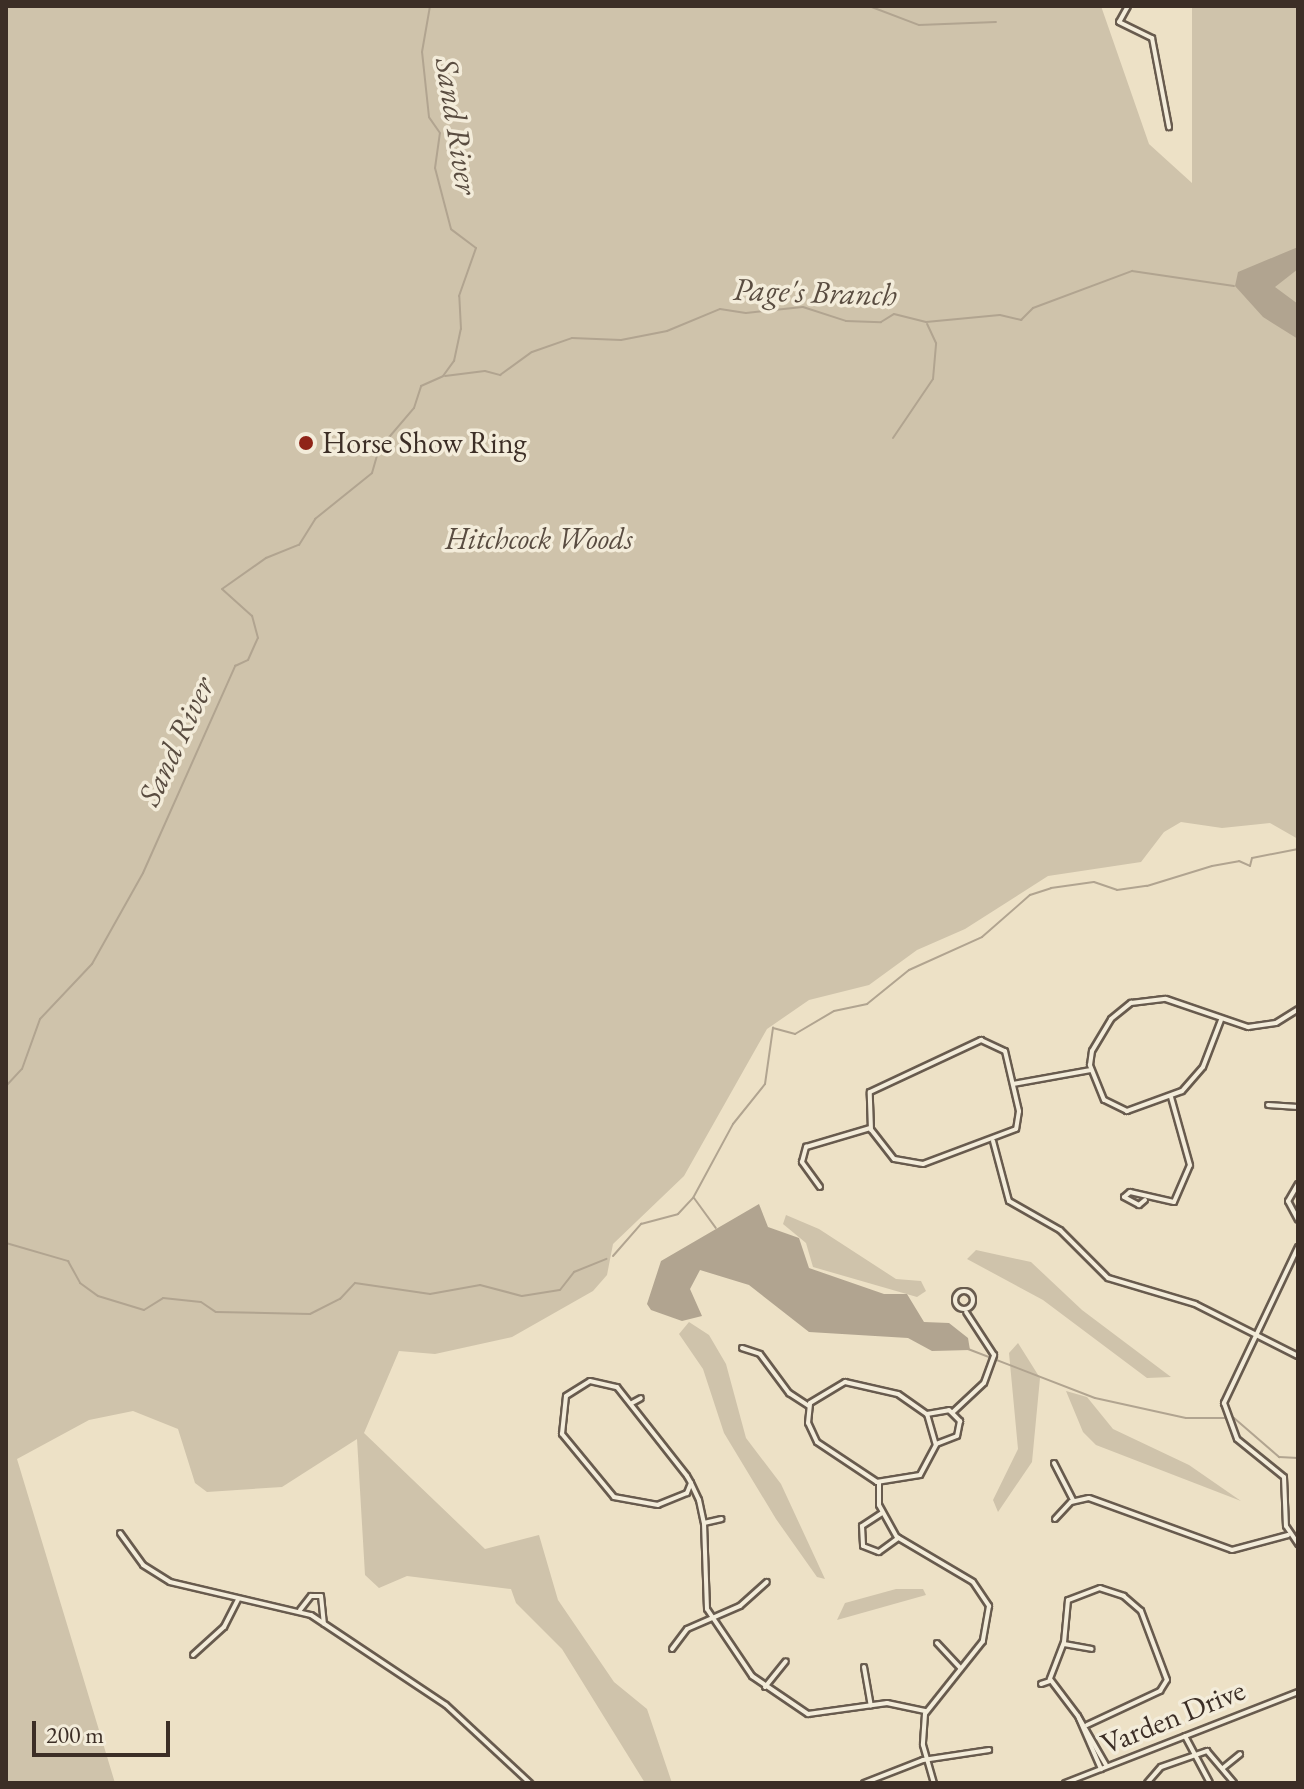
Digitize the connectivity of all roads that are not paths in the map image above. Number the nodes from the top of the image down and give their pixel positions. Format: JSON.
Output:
{"nodes":[{"id":1,"x":1128,"y":6,"type":"edge"},
{"id":2,"x":1169,"y":127,"type":"dead end"},
{"id":3,"x":1298,"y":1009,"type":"edge"},
{"id":4,"x":1221,"y":1020,"type":"junction"},
{"id":5,"x":1091,"y":1070,"type":"junction"},
{"id":6,"x":1013,"y":1084,"type":"junction"},
{"id":7,"x":1171,"y":1097,"type":"junction"},
{"id":8,"x":1268,"y":1105,"type":"dead end"},
{"id":9,"x":1298,"y":1107,"type":"edge"},
{"id":10,"x":870,"y":1128,"type":"junction"},
{"id":11,"x":993,"y":1141,"type":"junction"},
{"id":12,"x":1298,"y":1184,"type":"edge"},
{"id":13,"x":820,"y":1187,"type":"dead end"},
{"id":14,"x":1145,"y":1200,"type":"junction"},
{"id":15,"x":1298,"y":1220,"type":"edge"},
{"id":16,"x":1298,"y":1247,"type":"edge"},
{"id":17,"x":966,"y":1312,"type":"junction"},
{"id":18,"x":1254,"y":1333,"type":"junction"},
{"id":19,"x":742,"y":1348,"type":"dead end"},
{"id":20,"x":1298,"y":1356,"type":"edge"},
{"id":21,"x":641,"y":1398,"type":"dead end"},
{"id":22,"x":632,"y":1403,"type":"junction"},
{"id":23,"x":809,"y":1406,"type":"junction"},
{"id":24,"x":953,"y":1412,"type":"junction"},
{"id":25,"x":927,"y":1414,"type":"junction"},
{"id":26,"x":936,"y":1444,"type":"junction"},
{"id":27,"x":682,"y":1457,"type":"dead end"},
{"id":28,"x":677,"y":1462,"type":"junction"},
{"id":29,"x":1054,"y":1463,"type":"dead end"},
{"id":30,"x":879,"y":1482,"type":"junction"},
{"id":31,"x":691,"y":1483,"type":"junction"},
{"id":32,"x":1073,"y":1500,"type":"junction"},
{"id":33,"x":882,"y":1513,"type":"junction"},
{"id":34,"x":722,"y":1519,"type":"dead end"},
{"id":35,"x":1055,"y":1519,"type":"dead end"},
{"id":36,"x":704,"y":1523,"type":"junction"},
{"id":37,"x":120,"y":1533,"type":"dead end"},
{"id":38,"x":1289,"y":1534,"type":"junction"},
{"id":39,"x":898,"y":1538,"type":"junction"},
{"id":40,"x":1298,"y":1544,"type":"edge"},
{"id":41,"x":767,"y":1582,"type":"dead end"},
{"id":42,"x":238,"y":1599,"type":"junction"},
{"id":43,"x":300,"y":1610,"type":"junction"},
{"id":44,"x":710,"y":1618,"type":"junction"},
{"id":45,"x":325,"y":1626,"type":"junction"},
{"id":46,"x":937,"y":1643,"type":"dead end"},
{"id":47,"x":1064,"y":1644,"type":"junction"},
{"id":48,"x":672,"y":1649,"type":"dead end"},
{"id":49,"x":1092,"y":1649,"type":"dead end"},
{"id":50,"x":193,"y":1655,"type":"dead end"},
{"id":51,"x":786,"y":1661,"type":"dead end"},
{"id":52,"x":864,"y":1667,"type":"dead end"},
{"id":53,"x":961,"y":1668,"type":"junction"},
{"id":54,"x":1050,"y":1681,"type":"junction"},
{"id":55,"x":1041,"y":1684,"type":"dead end"},
{"id":56,"x":765,"y":1687,"type":"junction"},
{"id":57,"x":1298,"y":1692,"type":"edge"},
{"id":58,"x":871,"y":1705,"type":"junction"},
{"id":59,"x":926,"y":1711,"type":"junction"},
{"id":60,"x":1078,"y":1716,"type":"junction"},
{"id":61,"x":1087,"y":1725,"type":"junction"},
{"id":62,"x":1185,"y":1736,"type":"junction"},
{"id":63,"x":989,"y":1750,"type":"dead end"},
{"id":64,"x":1193,"y":1754,"type":"junction"},
{"id":65,"x":1240,"y":1754,"type":"dead end"},
{"id":66,"x":925,"y":1760,"type":"junction"},
{"id":67,"x":1107,"y":1766,"type":"junction"},
{"id":68,"x":1223,"y":1768,"type":"junction"},
{"id":69,"x":1101,"y":1769,"type":"junction"},
{"id":70,"x":1232,"y":1781,"type":"edge"},
{"id":71,"x":530,"y":1783,"type":"edge"},
{"id":72,"x":864,"y":1783,"type":"edge"},
{"id":73,"x":934,"y":1783,"type":"edge"},
{"id":74,"x":1065,"y":1783,"type":"edge"},
{"id":75,"x":1147,"y":1783,"type":"edge"},
{"id":76,"x":1210,"y":1783,"type":"edge"},
{"id":77,"x":1224,"y":1783,"type":"edge"}],
"edges":[{"from":1,"to":2,"type":"street"},
{"from":3,"to":4,"type":"street"},
{"from":4,"to":5,"type":"street"},
{"from":4,"to":7,"type":"street"},
{"from":5,"to":6,"type":"street"},
{"from":5,"to":7,"type":"street"},
{"from":6,"to":10,"type":"street"},
{"from":6,"to":11,"type":"street"},
{"from":7,"to":14,"type":"street"},
{"from":8,"to":9,"type":"street"},
{"from":10,"to":11,"type":"street"},
{"from":10,"to":13,"type":"street"},
{"from":11,"to":18,"type":"street"},
{"from":12,"to":15,"type":"street"},
{"from":14,"to":14,"type":"street"},
{"from":16,"to":18,"type":"street"},
{"from":17,"to":17,"type":"street"},
{"from":17,"to":24,"type":"street"},
{"from":18,"to":20,"type":"street"},
{"from":18,"to":38,"type":"street"},
{"from":19,"to":23,"type":"street"},
{"from":21,"to":22,"type":"street"},
{"from":22,"to":28,"type":"street"},
{"from":22,"to":31,"type":"street"},
{"from":23,"to":25,"type":"street"},
{"from":23,"to":30,"type":"street"},
{"from":24,"to":25,"type":"street"},
{"from":24,"to":26,"type":"street"},
{"from":25,"to":26,"type":"street"},
{"from":26,"to":30,"type":"street"},
{"from":27,"to":28,"type":"street"},
{"from":28,"to":31,"type":"street"},
{"from":29,"to":32,"type":"street"},
{"from":30,"to":33,"type":"street"},
{"from":31,"to":36,"type":"street"},
{"from":32,"to":35,"type":"street"},
{"from":32,"to":38,"type":"street"},
{"from":33,"to":39,"type":"street"},
{"from":33,"to":39,"type":"street"},
{"from":34,"to":36,"type":"street"},
{"from":36,"to":44,"type":"street"},
{"from":37,"to":42,"type":"street"},
{"from":38,"to":40,"type":"street"},
{"from":39,"to":53,"type":"street"},
{"from":41,"to":44,"type":"street"},
{"from":42,"to":43,"type":"street"},
{"from":42,"to":50,"type":"street"},
{"from":43,"to":45,"type":"street"},
{"from":43,"to":45,"type":"street"},
{"from":44,"to":48,"type":"street"},
{"from":44,"to":56,"type":"street"},
{"from":45,"to":71,"type":"street"},
{"from":46,"to":53,"type":"street"},
{"from":47,"to":49,"type":"street"},
{"from":47,"to":54,"type":"street"},
{"from":47,"to":61,"type":"street"},
{"from":51,"to":56,"type":"street"},
{"from":52,"to":58,"type":"street"},
{"from":53,"to":59,"type":"street"},
{"from":54,"to":55,"type":"street"},
{"from":54,"to":60,"type":"street"},
{"from":56,"to":58,"type":"street"},
{"from":57,"to":62,"type":"street","name":"Varden Drive"},
{"from":58,"to":59,"type":"street"},
{"from":59,"to":66,"type":"street"},
{"from":60,"to":61,"type":"street"},
{"from":60,"to":69,"type":"street"},
{"from":61,"to":67,"type":"street"},
{"from":62,"to":64,"type":"street"},
{"from":62,"to":67,"type":"street","name":"Varden Drive"},
{"from":63,"to":66,"type":"street"},
{"from":64,"to":68,"type":"street"},
{"from":64,"to":75,"type":"street"},
{"from":64,"to":76,"type":"street"},
{"from":65,"to":68,"type":"street"},
{"from":66,"to":72,"type":"street"},
{"from":66,"to":73,"type":"street"},
{"from":67,"to":69,"type":"street","name":"Varden Drive"},
{"from":68,"to":70,"type":"street"},
{"from":69,"to":74,"type":"street","name":"Varden Drive"},
{"from":70,"to":77,"type":"street"}]}
